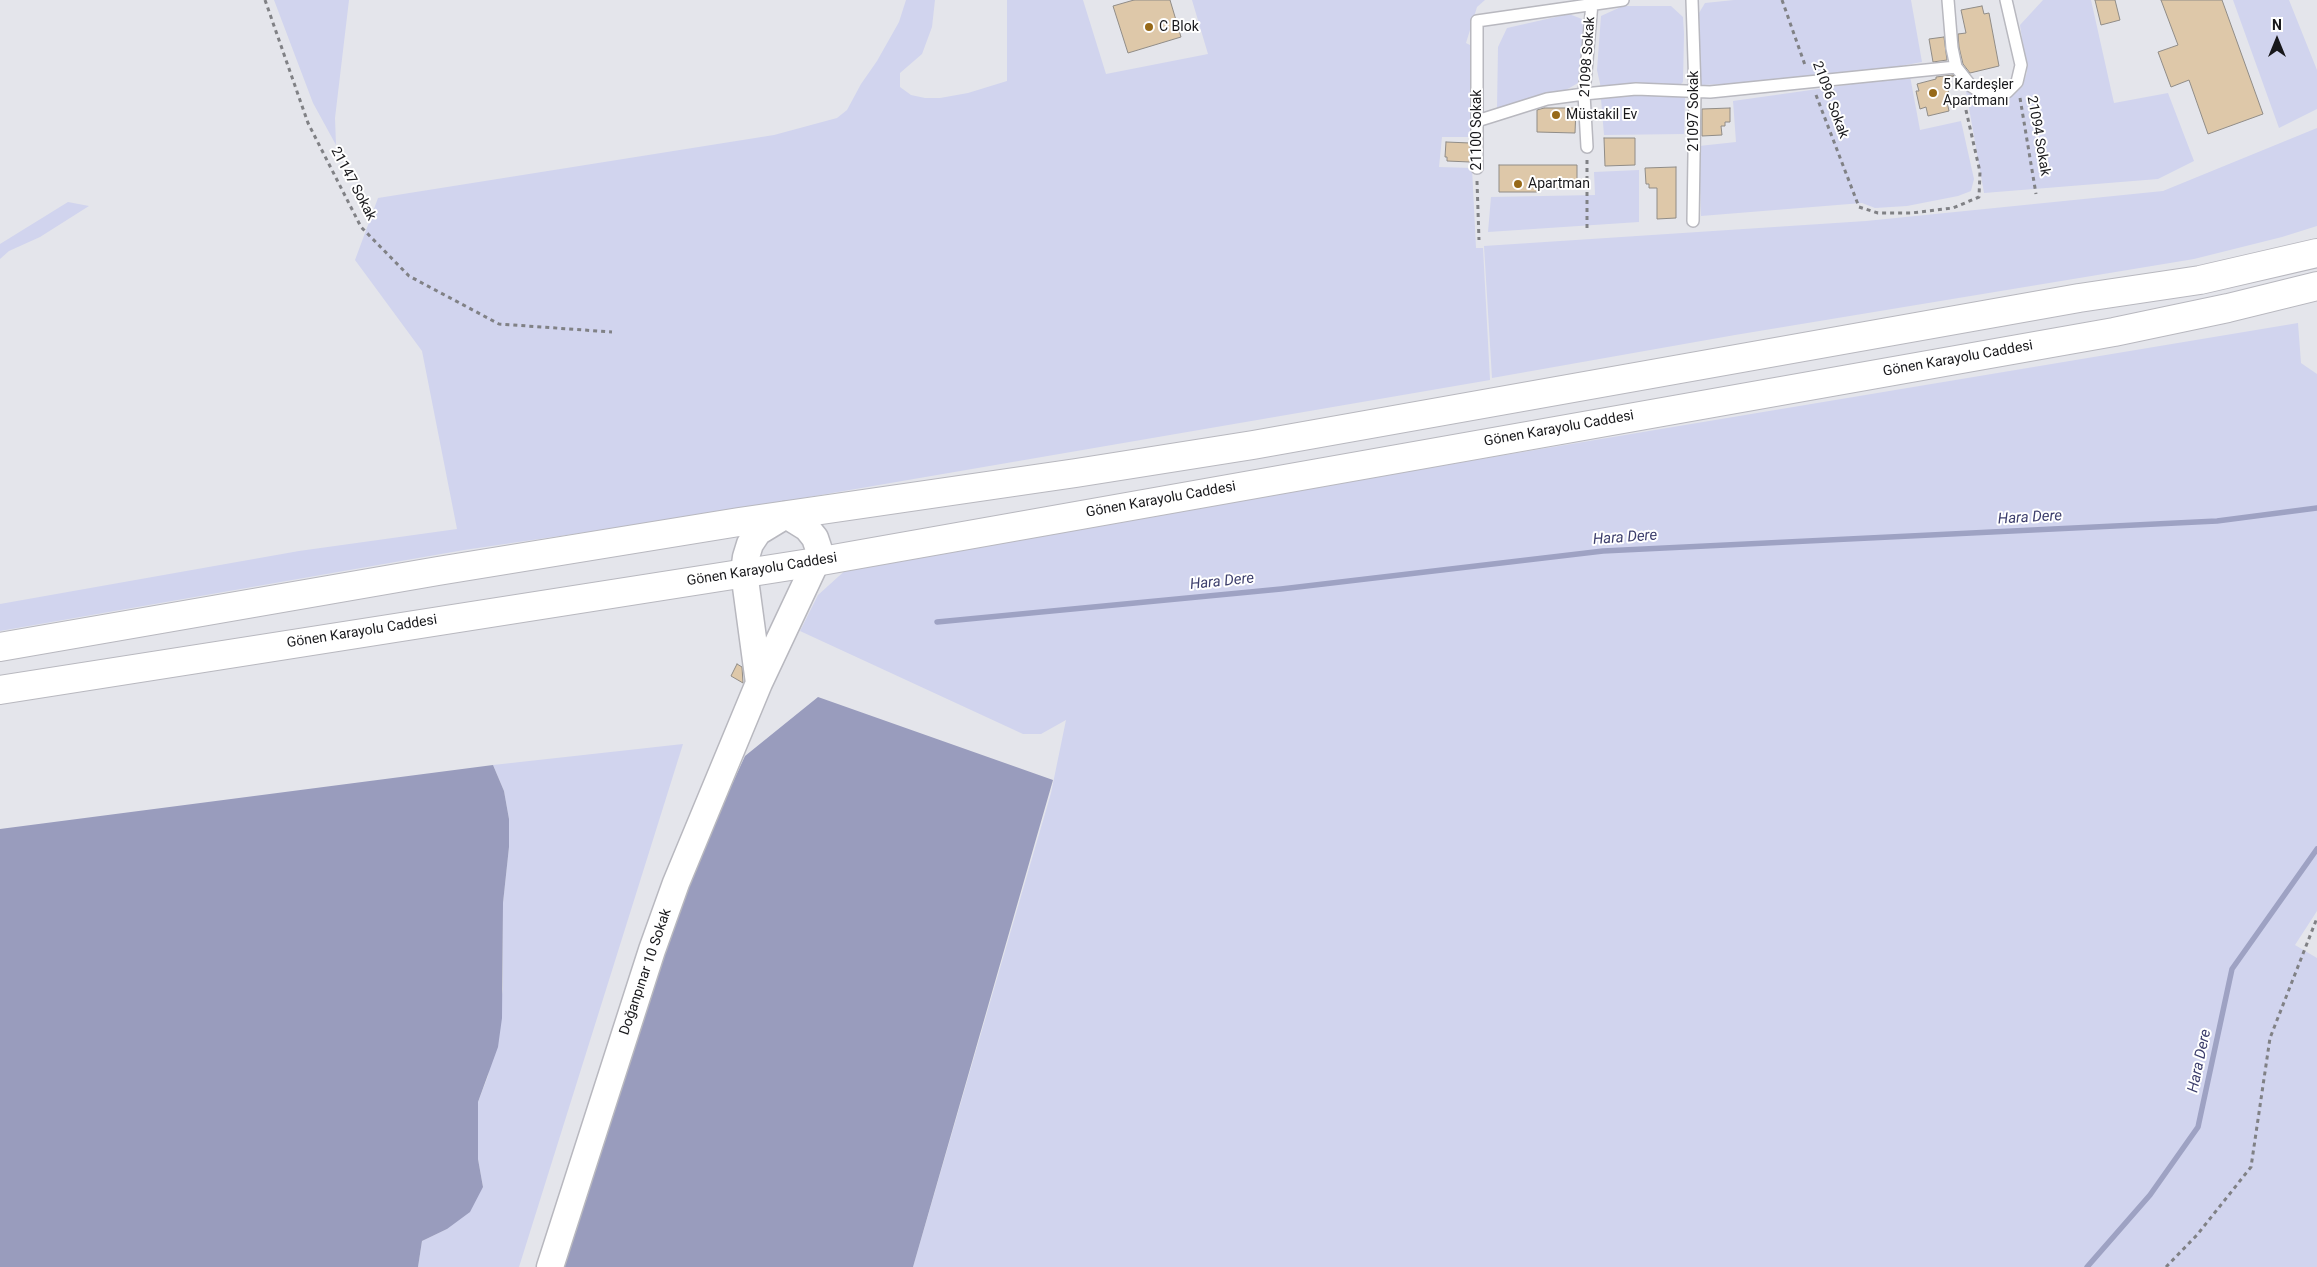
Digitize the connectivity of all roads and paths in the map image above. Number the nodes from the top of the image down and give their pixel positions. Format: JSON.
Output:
{"nodes":[{"id":1,"x":265,"y":0,"type":"edge"},
{"id":2,"x":1623,"y":0,"type":"edge"},
{"id":3,"x":1692,"y":0,"type":"edge"},
{"id":4,"x":1782,"y":0,"type":"edge"},
{"id":5,"x":1948,"y":0,"type":"edge"},
{"id":6,"x":2006,"y":0,"type":"edge"},
{"id":7,"x":1592,"y":3,"type":"junction"},
{"id":8,"x":1956,"y":67,"type":"junction"},
{"id":9,"x":2017,"y":82,"type":"junction"},
{"id":10,"x":1812,"y":83,"type":"junction"},
{"id":11,"x":1695,"y":90,"type":"junction"},
{"id":12,"x":1584,"y":94,"type":"junction"},
{"id":13,"x":1477,"y":121,"type":"junction"},
{"id":14,"x":1587,"y":147,"type":"joint"},
{"id":15,"x":1477,"y":168,"type":"joint"},
{"id":16,"x":2036,"y":194,"type":"dead end"},
{"id":17,"x":1693,"y":221,"type":"dead end"},
{"id":18,"x":1587,"y":231,"type":"dead end"},
{"id":19,"x":1479,"y":240,"type":"dead end"},
{"id":20,"x":2317,"y":253,"type":"edge"},
{"id":21,"x":2317,"y":286,"type":"edge"},
{"id":22,"x":612,"y":332,"type":"dead end"},
{"id":23,"x":786,"y":515,"type":"junction"},
{"id":24,"x":816,"y":562,"type":"junction"},
{"id":25,"x":744,"y":572,"type":"junction"},
{"id":26,"x":0,"y":647,"type":"edge"},
{"id":27,"x":759,"y":683,"type":"junction"},
{"id":28,"x":0,"y":690,"type":"edge"},
{"id":29,"x":2317,"y":918,"type":"edge"},
{"id":30,"x":550,"y":1267,"type":"edge"},
{"id":31,"x":2166,"y":1267,"type":"edge"}],
"edges":[{"from":1,"to":22,"type":"path","name":"21147 Sokak"},
{"from":2,"to":7,"type":"lane"},
{"from":3,"to":11,"type":"lane","name":"21097 Sokak"},
{"from":4,"to":10,"type":"path","name":"21096 Sokak"},
{"from":5,"to":8,"type":"lane"},
{"from":6,"to":9,"type":"lane"},
{"from":7,"to":12,"type":"lane","name":"21098 Sokak"},
{"from":7,"to":13,"type":"lane","name":"21100 Sokak"},
{"from":8,"to":9,"type":"lane"},
{"from":8,"to":10,"type":"lane"},
{"from":8,"to":10,"type":"path","name":"21096 Sokak"},
{"from":9,"to":16,"type":"path","name":"21094 Sokak"},
{"from":10,"to":11,"type":"lane"},
{"from":11,"to":12,"type":"lane"},
{"from":11,"to":17,"type":"lane","name":"21097 Sokak"},
{"from":12,"to":13,"type":"lane"},
{"from":12,"to":14,"type":"lane","name":"21098 Sokak"},
{"from":13,"to":15,"type":"lane","name":"21100 Sokak"},
{"from":14,"to":18,"type":"path"},
{"from":15,"to":19,"type":"path","name":"21100 Sokak"},
{"from":20,"to":23,"type":"highway"},
{"from":21,"to":24,"type":"highway","name":"Gönen Karayolu Caddesi"},
{"from":23,"to":24,"type":"street"},
{"from":23,"to":25,"type":"street"},
{"from":23,"to":26,"type":"highway"},
{"from":24,"to":25,"type":"highway","name":"Gönen Karayolu Caddesi"},
{"from":24,"to":27,"type":"street","name":"Doğanpınar 10 Sokak"},
{"from":25,"to":27,"type":"street"},
{"from":25,"to":28,"type":"highway","name":"Gönen Karayolu Caddesi"},
{"from":27,"to":30,"type":"street","name":"Doğanpınar 10 Sokak"},
{"from":29,"to":31,"type":"path"}]}
